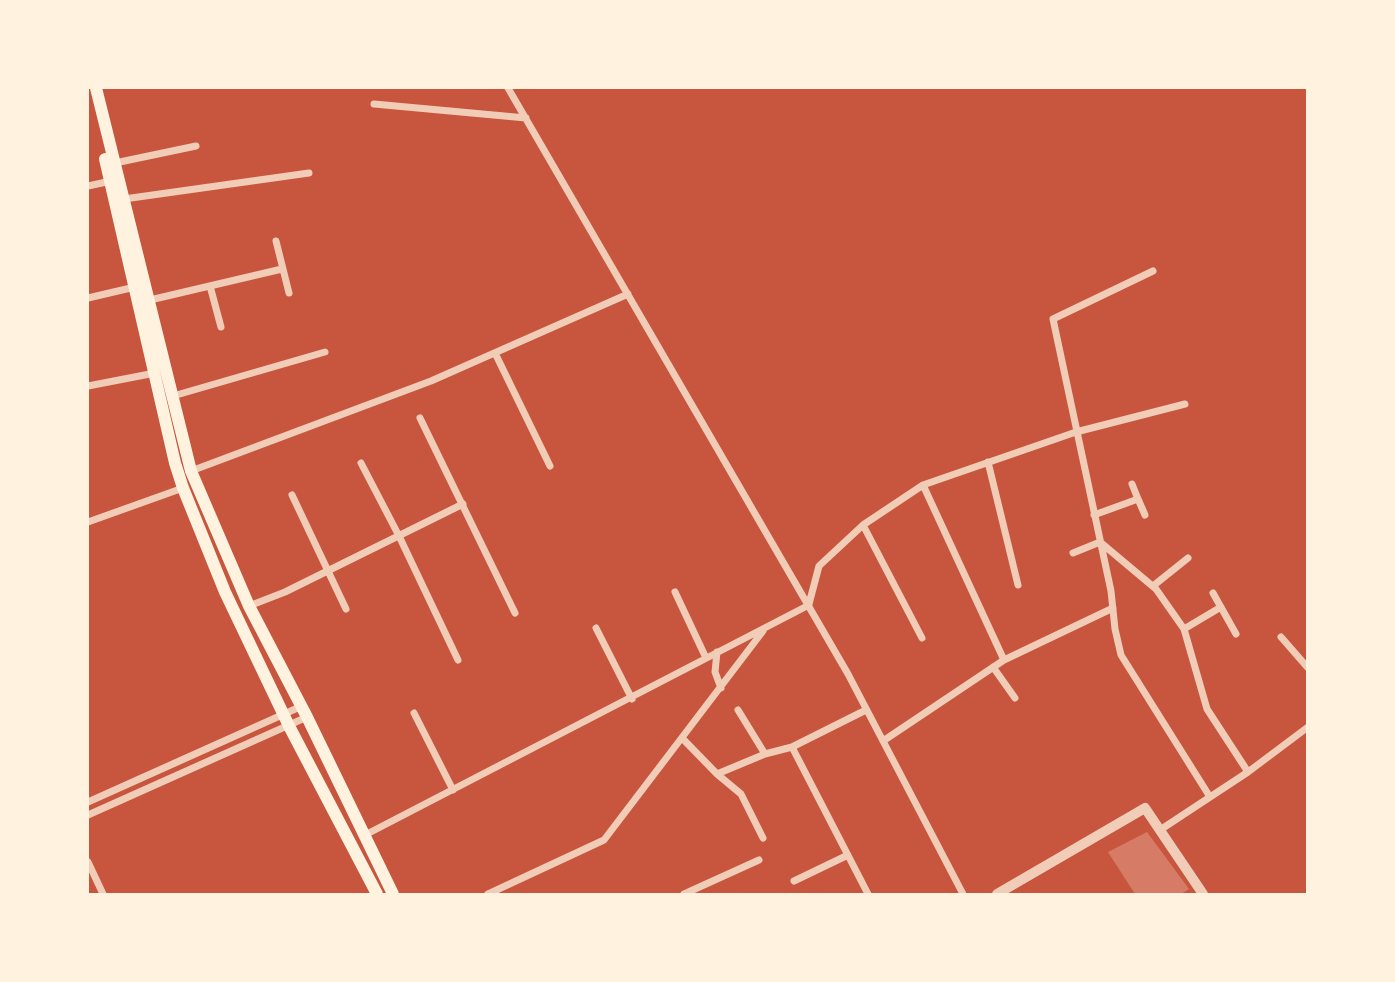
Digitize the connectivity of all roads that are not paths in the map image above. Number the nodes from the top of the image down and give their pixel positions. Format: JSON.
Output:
{"nodes":[{"id":1,"x":88,"y":88,"type":"edge"},
{"id":2,"x":96,"y":88,"type":"edge"},
{"id":3,"x":508,"y":88,"type":"edge"},
{"id":4,"x":374,"y":104,"type":"dead end"},
{"id":5,"x":526,"y":118,"type":"junction"},
{"id":6,"x":196,"y":146,"type":"dead end"},
{"id":7,"x":115,"y":163,"type":"junction"},
{"id":8,"x":309,"y":173,"type":"dead end"},
{"id":9,"x":111,"y":181,"type":"junction"},
{"id":10,"x":88,"y":186,"type":"edge"},
{"id":11,"x":124,"y":199,"type":"junction"},
{"id":12,"x":276,"y":241,"type":"dead end"},
{"id":13,"x":282,"y":269,"type":"junction"},
{"id":14,"x":1153,"y":271,"type":"dead end"},
{"id":15,"x":210,"y":286,"type":"junction"},
{"id":16,"x":135,"y":287,"type":"junction"},
{"id":17,"x":289,"y":293,"type":"dead end"},
{"id":18,"x":628,"y":294,"type":"junction"},
{"id":19,"x":88,"y":298,"type":"edge"},
{"id":20,"x":150,"y":300,"type":"junction"},
{"id":21,"x":221,"y":327,"type":"dead end"},
{"id":22,"x":325,"y":352,"type":"dead end"},
{"id":23,"x":495,"y":353,"type":"junction"},
{"id":24,"x":155,"y":373,"type":"junction"},
{"id":25,"x":88,"y":386,"type":"edge"},
{"id":26,"x":173,"y":396,"type":"junction"},
{"id":27,"x":1185,"y":404,"type":"dead end"},
{"id":28,"x":420,"y":418,"type":"dead end"},
{"id":29,"x":1076,"y":432,"type":"junction"},
{"id":30,"x":988,"y":462,"type":"junction"},
{"id":31,"x":361,"y":463,"type":"dead end"},
{"id":32,"x":550,"y":466,"type":"dead end"},
{"id":33,"x":191,"y":471,"type":"junction"},
{"id":34,"x":1132,"y":484,"type":"dead end"},
{"id":35,"x":923,"y":485,"type":"junction"},
{"id":36,"x":183,"y":488,"type":"junction"},
{"id":37,"x":292,"y":495,"type":"dead end"},
{"id":38,"x":1138,"y":499,"type":"junction"},
{"id":39,"x":463,"y":504,"type":"junction"},
{"id":40,"x":1094,"y":515,"type":"junction"},
{"id":41,"x":1145,"y":515,"type":"dead end"},
{"id":42,"x":88,"y":522,"type":"edge"},
{"id":43,"x":863,"y":525,"type":"junction"},
{"id":44,"x":399,"y":536,"type":"junction"},
{"id":45,"x":1100,"y":542,"type":"junction"},
{"id":46,"x":1073,"y":553,"type":"dead end"},
{"id":47,"x":1188,"y":558,"type":"dead end"},
{"id":48,"x":329,"y":570,"type":"junction"},
{"id":49,"x":1018,"y":585,"type":"dead end"},
{"id":50,"x":1153,"y":586,"type":"junction"},
{"id":51,"x":675,"y":593,"type":"dead end"},
{"id":52,"x":1213,"y":593,"type":"dead end"},
{"id":53,"x":809,"y":605,"type":"junction"},
{"id":54,"x":249,"y":607,"type":"junction"},
{"id":55,"x":1221,"y":607,"type":"junction"},
{"id":56,"x":1113,"y":608,"type":"junction"},
{"id":57,"x":346,"y":609,"type":"dead end"},
{"id":58,"x":515,"y":613,"type":"dead end"},
{"id":59,"x":596,"y":628,"type":"dead end"},
{"id":60,"x":765,"y":628,"type":"junction"},
{"id":61,"x":1184,"y":629,"type":"junction"},
{"id":62,"x":1236,"y":634,"type":"dead end"},
{"id":63,"x":1281,"y":637,"type":"dead end"},
{"id":64,"x":922,"y":638,"type":"dead end"},
{"id":65,"x":717,"y":652,"type":"junction"},
{"id":66,"x":706,"y":658,"type":"junction"},
{"id":67,"x":458,"y":660,"type":"dead end"},
{"id":68,"x":1004,"y":660,"type":"junction"},
{"id":69,"x":993,"y":667,"type":"junction"},
{"id":70,"x":1307,"y":668,"type":"edge"},
{"id":71,"x":721,"y":688,"type":"junction"},
{"id":72,"x":1015,"y":698,"type":"dead end"},
{"id":73,"x":632,"y":699,"type":"junction"},
{"id":74,"x":738,"y":710,"type":"dead end"},
{"id":75,"x":866,"y":710,"type":"junction"},
{"id":76,"x":305,"y":712,"type":"junction"},
{"id":77,"x":414,"y":713,"type":"dead end"},
{"id":78,"x":286,"y":721,"type":"junction"},
{"id":79,"x":1307,"y":727,"type":"edge"},
{"id":80,"x":682,"y":738,"type":"junction"},
{"id":81,"x":883,"y":741,"type":"junction"},
{"id":82,"x":793,"y":747,"type":"junction"},
{"id":83,"x":765,"y":754,"type":"junction"},
{"id":84,"x":1248,"y":772,"type":"junction"},
{"id":85,"x":717,"y":774,"type":"junction"},
{"id":86,"x":453,"y":790,"type":"junction"},
{"id":87,"x":1210,"y":797,"type":"junction"},
{"id":88,"x":88,"y":802,"type":"edge"},
{"id":89,"x":88,"y":815,"type":"edge"},
{"id":90,"x":1160,"y":830,"type":"junction"},
{"id":91,"x":365,"y":835,"type":"junction"},
{"id":92,"x":763,"y":838,"type":"dead end"},
{"id":93,"x":848,"y":855,"type":"junction"},
{"id":94,"x":759,"y":860,"type":"dead end"},
{"id":95,"x":88,"y":862,"type":"edge"},
{"id":96,"x":794,"y":881,"type":"dead end"},
{"id":97,"x":103,"y":894,"type":"edge"},
{"id":98,"x":377,"y":894,"type":"edge"},
{"id":99,"x":393,"y":894,"type":"edge"},
{"id":100,"x":488,"y":894,"type":"edge"},
{"id":101,"x":684,"y":894,"type":"edge"},
{"id":102,"x":868,"y":894,"type":"edge"},
{"id":103,"x":962,"y":894,"type":"edge"},
{"id":104,"x":998,"y":894,"type":"edge"},
{"id":105,"x":1203,"y":894,"type":"edge"}],
"edges":[{"from":1,"to":9,"type":"main road"},
{"from":2,"to":7,"type":"main road"},
{"from":3,"to":5,"type":"street"},
{"from":4,"to":5,"type":"street"},
{"from":5,"to":18,"type":"street"},
{"from":6,"to":7,"type":"street"},
{"from":7,"to":11,"type":"main road"},
{"from":8,"to":11,"type":"street"},
{"from":9,"to":10,"type":"street"},
{"from":9,"to":16,"type":"main road"},
{"from":11,"to":20,"type":"main road"},
{"from":12,"to":13,"type":"street"},
{"from":13,"to":15,"type":"street"},
{"from":13,"to":17,"type":"street"},
{"from":14,"to":29,"type":"street"},
{"from":15,"to":20,"type":"street"},
{"from":15,"to":21,"type":"street"},
{"from":16,"to":19,"type":"street"},
{"from":16,"to":24,"type":"main road"},
{"from":18,"to":23,"type":"street"},
{"from":18,"to":53,"type":"street"},
{"from":20,"to":26,"type":"main road"},
{"from":22,"to":26,"type":"street"},
{"from":23,"to":32,"type":"street"},
{"from":23,"to":33,"type":"street"},
{"from":24,"to":25,"type":"street"},
{"from":24,"to":36,"type":"main road"},
{"from":26,"to":33,"type":"main road"},
{"from":27,"to":29,"type":"street"},
{"from":28,"to":39,"type":"street"},
{"from":29,"to":30,"type":"street"},
{"from":29,"to":40,"type":"street"},
{"from":30,"to":35,"type":"street"},
{"from":30,"to":49,"type":"street"},
{"from":31,"to":44,"type":"street"},
{"from":33,"to":54,"type":"main road"},
{"from":34,"to":38,"type":"street"},
{"from":35,"to":43,"type":"street"},
{"from":35,"to":68,"type":"street"},
{"from":36,"to":42,"type":"street"},
{"from":36,"to":78,"type":"main road"},
{"from":37,"to":48,"type":"street"},
{"from":38,"to":40,"type":"street"},
{"from":38,"to":41,"type":"street"},
{"from":39,"to":44,"type":"street"},
{"from":39,"to":58,"type":"street"},
{"from":40,"to":45,"type":"street"},
{"from":43,"to":53,"type":"street"},
{"from":43,"to":64,"type":"street"},
{"from":44,"to":48,"type":"street"},
{"from":44,"to":67,"type":"street"},
{"from":45,"to":46,"type":"street"},
{"from":45,"to":50,"type":"street"},
{"from":45,"to":56,"type":"street"},
{"from":47,"to":50,"type":"street"},
{"from":48,"to":54,"type":"street"},
{"from":48,"to":57,"type":"street"},
{"from":50,"to":61,"type":"street"},
{"from":51,"to":66,"type":"street"},
{"from":52,"to":55,"type":"street"},
{"from":53,"to":60,"type":"street"},
{"from":53,"to":75,"type":"street"},
{"from":54,"to":76,"type":"main road"},
{"from":55,"to":61,"type":"street"},
{"from":55,"to":62,"type":"street"},
{"from":56,"to":68,"type":"street"},
{"from":56,"to":87,"type":"street"},
{"from":59,"to":73,"type":"street"},
{"from":60,"to":65,"type":"street"},
{"from":60,"to":71,"type":"street"},
{"from":61,"to":84,"type":"street"},
{"from":63,"to":70,"type":"street"},
{"from":65,"to":66,"type":"street"},
{"from":65,"to":71,"type":"street"},
{"from":66,"to":73,"type":"street"},
{"from":68,"to":69,"type":"street"},
{"from":69,"to":72,"type":"street"},
{"from":69,"to":81,"type":"street"},
{"from":71,"to":80,"type":"street"},
{"from":73,"to":86,"type":"street"},
{"from":74,"to":83,"type":"street"},
{"from":75,"to":81,"type":"street"},
{"from":75,"to":82,"type":"street"},
{"from":76,"to":78,"type":"street"},
{"from":76,"to":91,"type":"main road"},
{"from":77,"to":86,"type":"street"},
{"from":78,"to":88,"type":"street"},
{"from":78,"to":89,"type":"street"},
{"from":78,"to":98,"type":"main road"},
{"from":79,"to":84,"type":"street"},
{"from":80,"to":85,"type":"street"},
{"from":80,"to":100,"type":"street"},
{"from":81,"to":103,"type":"street"},
{"from":82,"to":83,"type":"street"},
{"from":82,"to":93,"type":"street"},
{"from":83,"to":85,"type":"street"},
{"from":84,"to":87,"type":"street"},
{"from":85,"to":92,"type":"street"},
{"from":86,"to":91,"type":"street"},
{"from":87,"to":90,"type":"street"},
{"from":90,"to":104,"type":"street"},
{"from":90,"to":105,"type":"street"},
{"from":91,"to":99,"type":"main road"},
{"from":93,"to":96,"type":"street"},
{"from":93,"to":102,"type":"street"},
{"from":94,"to":101,"type":"street"},
{"from":95,"to":97,"type":"street"}]}
